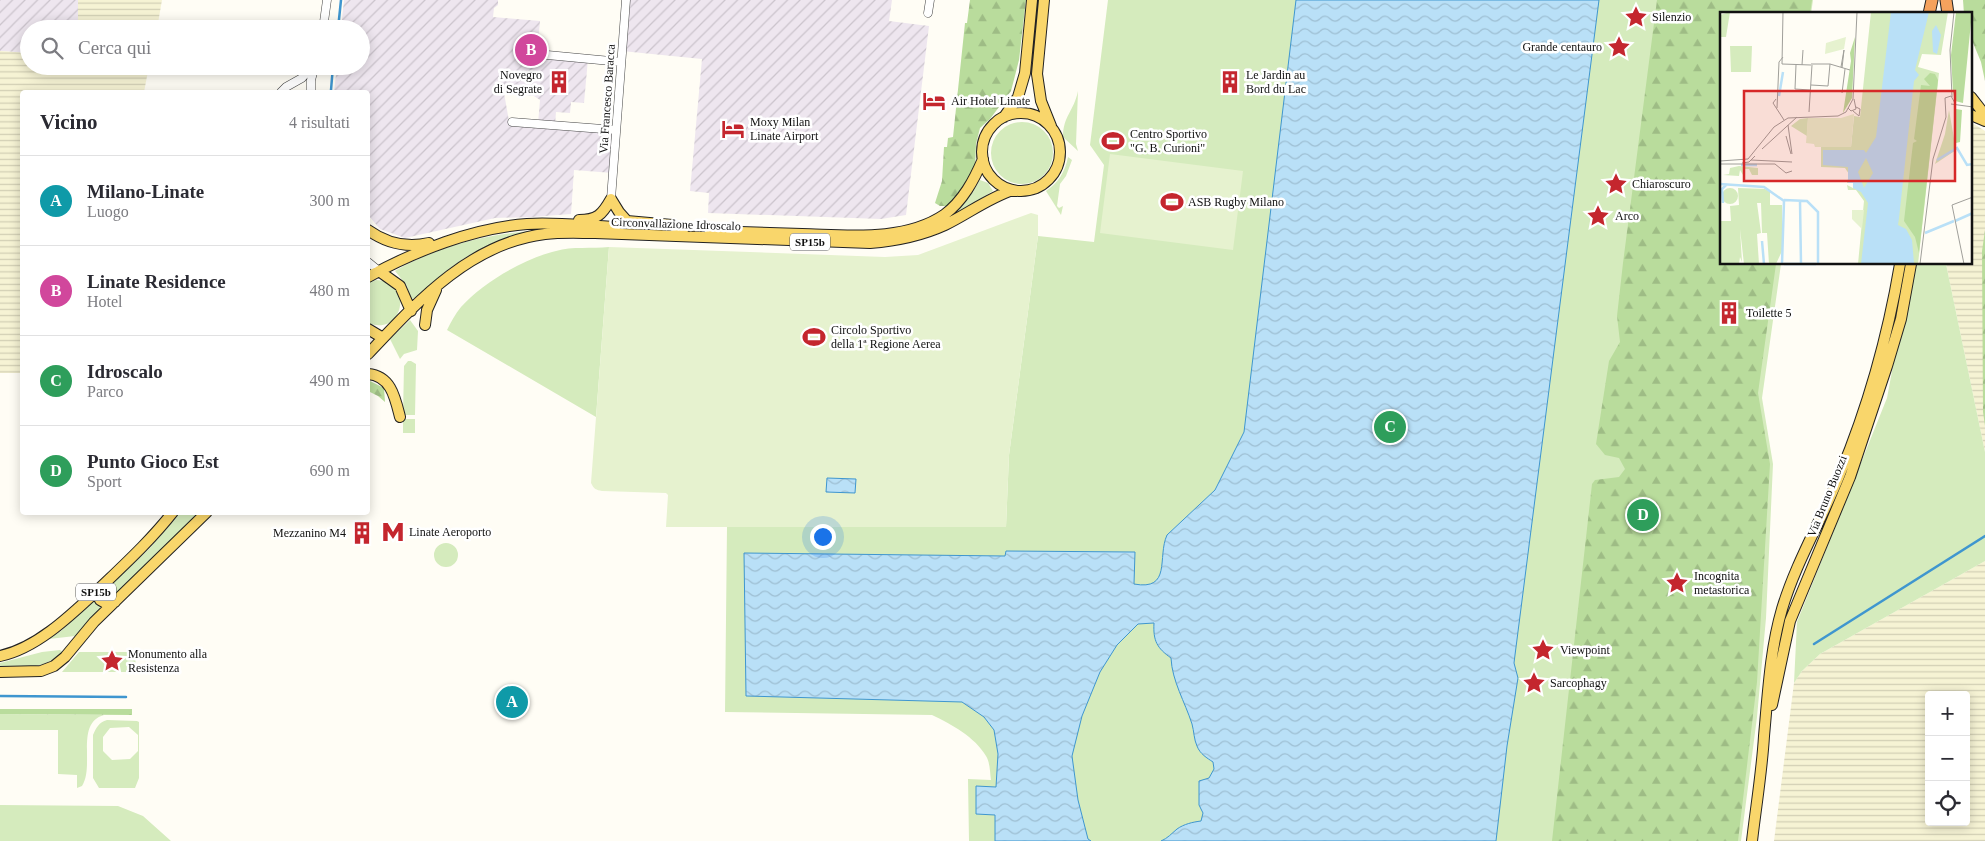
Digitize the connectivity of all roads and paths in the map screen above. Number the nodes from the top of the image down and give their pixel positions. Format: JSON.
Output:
{"nodes":[{"id":1,"x":327,"y":0,"type":"edge"},
{"id":2,"x":626,"y":0,"type":"edge"},
{"id":3,"x":930,"y":0,"type":"edge"},
{"id":4,"x":1032,"y":0,"type":"edge"},
{"id":5,"x":1044,"y":0,"type":"edge"},
{"id":6,"x":928,"y":13,"type":"dead end"},
{"id":7,"x":324,"y":20,"type":"edge"},
{"id":8,"x":537,"y":54,"type":"dead end"},
{"id":9,"x":621,"y":62,"type":"junction"},
{"id":10,"x":306,"y":75,"type":"edge"},
{"id":11,"x":312,"y":75,"type":"edge"},
{"id":12,"x":294,"y":83,"type":"junction"},
{"id":13,"x":283,"y":90,"type":"edge"},
{"id":14,"x":310,"y":90,"type":"edge"},
{"id":15,"x":312,"y":90,"type":"edge"},
{"id":16,"x":1972,"y":98,"type":"edge"},
{"id":17,"x":1972,"y":115,"type":"edge"},
{"id":18,"x":1985,"y":115,"type":"edge"},
{"id":19,"x":1004,"y":117,"type":"junction"},
{"id":20,"x":1985,"y":121,"type":"edge"},
{"id":21,"x":512,"y":122,"type":"dead end"},
{"id":22,"x":1051,"y":127,"type":"junction"},
{"id":23,"x":616,"y":130,"type":"junction"},
{"id":24,"x":983,"y":159,"type":"junction"},
{"id":25,"x":1013,"y":190,"type":"junction"},
{"id":26,"x":611,"y":199,"type":"junction"},
{"id":27,"x":528,"y":224,"type":"junction"},
{"id":28,"x":683,"y":230,"type":"junction"},
{"id":29,"x":370,"y":231,"type":"edge"},
{"id":30,"x":469,"y":236,"type":"junction"},
{"id":31,"x":370,"y":264,"type":"edge"},
{"id":32,"x":1900,"y":265,"type":"edge"},
{"id":33,"x":1911,"y":265,"type":"edge"},
{"id":34,"x":379,"y":271,"type":"junction"},
{"id":35,"x":370,"y":276,"type":"edge"},
{"id":36,"x":446,"y":278,"type":"junction"},
{"id":37,"x":410,"y":311,"type":"junction"},
{"id":38,"x":425,"y":325,"type":"dead end"},
{"id":39,"x":370,"y":330,"type":"edge"},
{"id":40,"x":383,"y":338,"type":"junction"},
{"id":41,"x":370,"y":352,"type":"edge"},
{"id":42,"x":370,"y":374,"type":"edge"},
{"id":43,"x":400,"y":417,"type":"dead end"},
{"id":44,"x":171,"y":515,"type":"edge"},
{"id":45,"x":204,"y":515,"type":"edge"},
{"id":46,"x":102,"y":586,"type":"junction"},
{"id":47,"x":114,"y":602,"type":"junction"},
{"id":48,"x":3,"y":655,"type":"edge"},
{"id":49,"x":0,"y":672,"type":"edge"},
{"id":50,"x":1764,"y":737,"type":"junction"},
{"id":51,"x":1752,"y":841,"type":"edge"}],
"edges":[{"from":1,"to":7,"type":"street"},
{"from":2,"to":9,"type":"street","name":"Via Francesco Baracca"},
{"from":3,"to":6,"type":"street"},
{"from":4,"to":19,"type":"main road","number":"SP15b"},
{"from":5,"to":22,"type":"main road","number":"SP15b"},
{"from":8,"to":9,"type":"street"},
{"from":9,"to":23,"type":"street","name":"Via Francesco Baracca"},
{"from":10,"to":12,"type":"street"},
{"from":11,"to":15,"type":"street"},
{"from":12,"to":13,"type":"street"},
{"from":12,"to":14,"type":"street"},
{"from":16,"to":18,"type":"main road"},
{"from":17,"to":20,"type":"main road"},
{"from":19,"to":22,"type":"main road"},
{"from":19,"to":24,"type":"main road","number":"SP15b"},
{"from":21,"to":23,"type":"street"},
{"from":22,"to":25,"type":"main road","number":"SP15b"},
{"from":23,"to":26,"type":"street","name":"Via Francesco Baracca"},
{"from":24,"to":25,"type":"main road"},
{"from":24,"to":28,"type":"main road","name":"Circonvallazione Idroscalo","number":"SP15b"},
{"from":25,"to":36,"type":"main road","name":"Circonvallazione Idroscalo","number":"SP15b"},
{"from":26,"to":27,"type":"main road"},
{"from":26,"to":28,"type":"main road"},
{"from":27,"to":28,"type":"main road","name":"Circonvallazione Idroscalo","number":"SP15b"},
{"from":27,"to":30,"type":"main road","name":"Circonvallazione Idroscalo","number":"SP15b"},
{"from":29,"to":30,"type":"main road"},
{"from":30,"to":34,"type":"main road","name":"Circonvallazione Idroscalo","number":"SP15b"},
{"from":31,"to":34,"type":"street"},
{"from":32,"to":50,"type":"main road","name":"Via Bruno Buozzi"},
{"from":33,"to":50,"type":"main road","name":"Via Bruno Buozzi"},
{"from":34,"to":35,"type":"main road","name":"Circonvallazione Idroscalo","number":"SP15b"},
{"from":34,"to":37,"type":"main road"},
{"from":36,"to":37,"type":"main road","name":"Circonvallazione Idroscalo","number":"SP15b"},
{"from":36,"to":38,"type":"main road"},
{"from":37,"to":40,"type":"main road","name":"Circonvallazione Idroscalo","number":"SP15b"},
{"from":39,"to":40,"type":"main road"},
{"from":40,"to":41,"type":"main road","name":"Circonvallazione Idroscalo","number":"SP15b"},
{"from":42,"to":43,"type":"main road"},
{"from":44,"to":46,"type":"main road","number":"SP15b"},
{"from":45,"to":47,"type":"main road","number":"SP15b"},
{"from":46,"to":47,"type":"main road"},
{"from":46,"to":48,"type":"main road","number":"SP15b"},
{"from":47,"to":49,"type":"main road","number":"SP15b"},
{"from":50,"to":51,"type":"main road","name":"Via Bruno Buozzi"}]}
